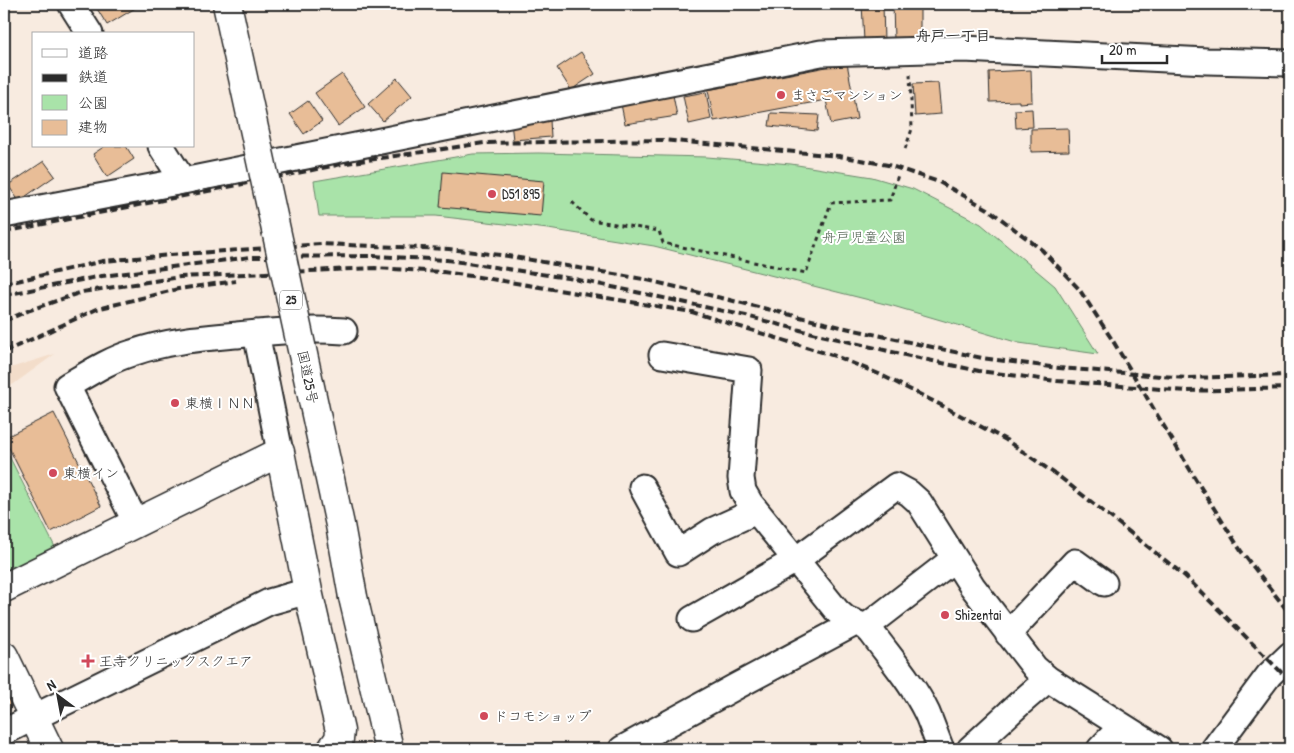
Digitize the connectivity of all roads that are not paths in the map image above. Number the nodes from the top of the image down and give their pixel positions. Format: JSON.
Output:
{"nodes":[{"id":1,"x":71,"y":4,"type":"edge"},
{"id":2,"x":227,"y":4,"type":"edge"},
{"id":3,"x":89,"y":32,"type":"edge"},
{"id":4,"x":1290,"y":63,"type":"edge"},
{"id":5,"x":162,"y":148,"type":"edge"},
{"id":6,"x":184,"y":181,"type":"junction"},
{"id":7,"x":4,"y":215,"type":"edge"},
{"id":8,"x":344,"y":331,"type":"dead end"},
{"id":9,"x":256,"y":333,"type":"junction"},
{"id":10,"x":662,"y":355,"type":"dead end"},
{"id":11,"x":280,"y":452,"type":"junction"},
{"id":12,"x":642,"y":487,"type":"dead end"},
{"id":13,"x":756,"y":511,"type":"junction"},
{"id":14,"x":136,"y":523,"type":"junction"},
{"id":15,"x":954,"y":559,"type":"junction"},
{"id":16,"x":796,"y":560,"type":"junction"},
{"id":17,"x":1104,"y":584,"type":"dead end"},
{"id":18,"x":4,"y":588,"type":"edge"},
{"id":19,"x":308,"y":591,"type":"junction"},
{"id":20,"x":692,"y":619,"type":"dead end"},
{"id":21,"x":861,"y":625,"type":"junction"},
{"id":22,"x":1008,"y":634,"type":"junction"},
{"id":23,"x":1290,"y":655,"type":"edge"},
{"id":24,"x":4,"y":656,"type":"edge"},
{"id":25,"x":1048,"y":679,"type":"junction"},
{"id":26,"x":34,"y":718,"type":"junction"},
{"id":27,"x":1122,"y":726,"type":"junction"},
{"id":28,"x":4,"y":732,"type":"edge"},
{"id":29,"x":49,"y":749,"type":"edge"},
{"id":30,"x":332,"y":749,"type":"edge"},
{"id":31,"x":389,"y":749,"type":"edge"},
{"id":32,"x":622,"y":749,"type":"edge"},
{"id":33,"x":941,"y":749,"type":"edge"},
{"id":34,"x":970,"y":749,"type":"edge"},
{"id":35,"x":1100,"y":749,"type":"edge"},
{"id":36,"x":1159,"y":749,"type":"edge"},
{"id":37,"x":1214,"y":749,"type":"edge"}],
"edges":[{"from":1,"to":3,"type":"street"},
{"from":2,"to":31,"type":"main road","name":"国道25号","number":"25","bridge":true},
{"from":4,"to":6,"type":"street"},
{"from":5,"to":6,"type":"street"},
{"from":6,"to":7,"type":"street"},
{"from":8,"to":9,"type":"street"},
{"from":9,"to":11,"type":"street"},
{"from":9,"to":14,"type":"street"},
{"from":10,"to":13,"type":"street"},
{"from":11,"to":14,"type":"main road"},
{"from":11,"to":19,"type":"main road"},
{"from":12,"to":13,"type":"street"},
{"from":13,"to":16,"type":"street"},
{"from":14,"to":18,"type":"main road"},
{"from":15,"to":16,"type":"street"},
{"from":15,"to":21,"type":"street"},
{"from":15,"to":22,"type":"street"},
{"from":16,"to":20,"type":"street"},
{"from":16,"to":21,"type":"street"},
{"from":17,"to":22,"type":"street"},
{"from":19,"to":26,"type":"street"},
{"from":19,"to":30,"type":"main road"},
{"from":21,"to":32,"type":"street"},
{"from":21,"to":33,"type":"street"},
{"from":22,"to":25,"type":"street"},
{"from":23,"to":37,"type":"street"},
{"from":24,"to":26,"type":"main road"},
{"from":25,"to":27,"type":"street"},
{"from":25,"to":34,"type":"street"},
{"from":26,"to":28,"type":"street"},
{"from":26,"to":29,"type":"main road"},
{"from":27,"to":35,"type":"street"},
{"from":27,"to":36,"type":"street"}]}
